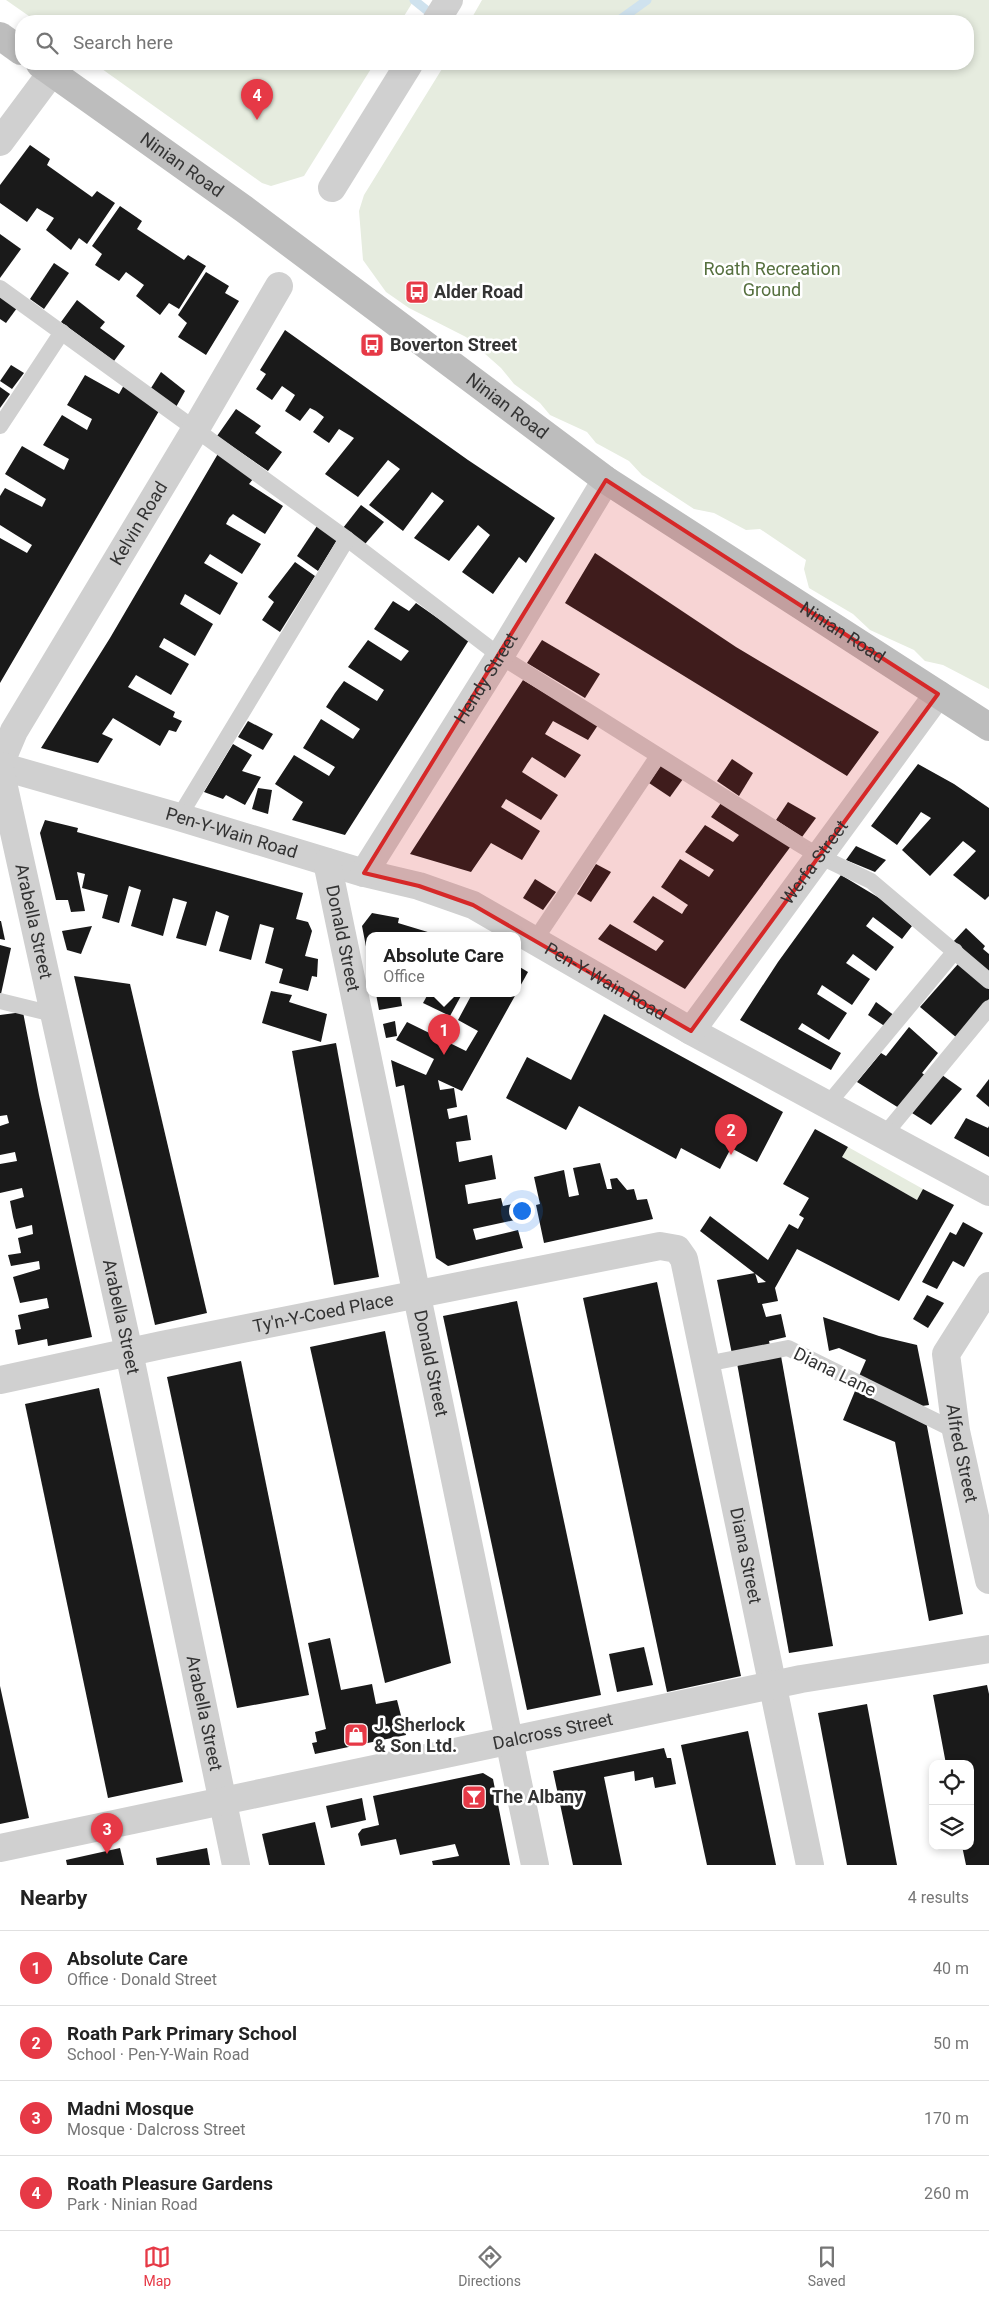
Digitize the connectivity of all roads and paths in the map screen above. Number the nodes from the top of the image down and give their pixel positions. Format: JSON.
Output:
{"nodes":[{"id":1,"x":449,"y":0,"type":"edge"},
{"id":2,"x":440,"y":15,"type":"edge"},
{"id":3,"x":0,"y":36,"type":"edge"},
{"id":4,"x":15,"y":46,"type":"edge"},
{"id":5,"x":45,"y":70,"type":"edge"},
{"id":6,"x":49,"y":70,"type":"edge"},
{"id":7,"x":405,"y":70,"type":"edge"},
{"id":8,"x":0,"y":142,"type":"edge"},
{"id":9,"x":332,"y":188,"type":"dead end"},
{"id":10,"x":278,"y":286,"type":"dead end"},
{"id":11,"x":0,"y":288,"type":"edge"},
{"id":12,"x":62,"y":332,"type":"junction"},
{"id":13,"x":0,"y":426,"type":"edge"},
{"id":14,"x":195,"y":430,"type":"junction"},
{"id":15,"x":606,"y":480,"type":"junction"},
{"id":16,"x":347,"y":539,"type":"junction"},
{"id":17,"x":500,"y":656,"type":"junction"},
{"id":18,"x":938,"y":694,"type":"junction"},
{"id":19,"x":989,"y":727,"type":"edge"},
{"id":20,"x":658,"y":756,"type":"junction"},
{"id":21,"x":0,"y":766,"type":"edge"},
{"id":22,"x":179,"y":817,"type":"junction"},
{"id":23,"x":819,"y":856,"type":"junction"},
{"id":24,"x":327,"y":862,"type":"junction"},
{"id":25,"x":364,"y":873,"type":"junction"},
{"id":26,"x":521,"y":932,"type":"edge"},
{"id":27,"x":521,"y":932,"type":"edge"},
{"id":28,"x":535,"y":940,"type":"junction"},
{"id":29,"x":955,"y":951,"type":"junction"},
{"id":30,"x":989,"y":981,"type":"edge"},
{"id":31,"x":0,"y":1001,"type":"edge"},
{"id":32,"x":989,"y":1008,"type":"edge"},
{"id":33,"x":53,"y":1014,"type":"junction"},
{"id":34,"x":691,"y":1031,"type":"junction"},
{"id":35,"x":828,"y":1104,"type":"junction"},
{"id":36,"x":885,"y":1134,"type":"junction"},
{"id":37,"x":989,"y":1192,"type":"edge"},
{"id":38,"x":677,"y":1249,"type":"joint"},
{"id":39,"x":989,"y":1286,"type":"edge"},
{"id":40,"x":416,"y":1294,"type":"junction"},
{"id":41,"x":129,"y":1352,"type":"junction"},
{"id":42,"x":706,"y":1364,"type":"junction"},
{"id":43,"x":0,"y":1380,"type":"edge"},
{"id":44,"x":956,"y":1431,"type":"junction"},
{"id":45,"x":989,"y":1580,"type":"edge"},
{"id":46,"x":989,"y":1649,"type":"edge"},
{"id":47,"x":773,"y":1685,"type":"junction"},
{"id":48,"x":508,"y":1741,"type":"junction"},
{"id":49,"x":223,"y":1801,"type":"junction"},
{"id":50,"x":0,"y":1848,"type":"edge"},
{"id":51,"x":236,"y":1865,"type":"edge"},
{"id":52,"x":535,"y":1865,"type":"edge"},
{"id":53,"x":810,"y":1865,"type":"edge"}],
"edges":[{"from":1,"to":2,"type":"street"},
{"from":3,"to":4,"type":"street"},
{"from":5,"to":8,"type":"street"},
{"from":6,"to":15,"type":"street","name":"Ninian Road"},
{"from":7,"to":9,"type":"street"},
{"from":10,"to":14,"type":"street","name":"Kelvin Road"},
{"from":11,"to":12,"type":"lane"},
{"from":12,"to":13,"type":"lane"},
{"from":12,"to":14,"type":"lane"},
{"from":14,"to":16,"type":"lane"},
{"from":14,"to":21,"type":"street","name":"Kelvin Road"},
{"from":15,"to":17,"type":"street","name":"Hendy Street"},
{"from":15,"to":18,"type":"street","name":"Ninian Road"},
{"from":16,"to":17,"type":"lane"},
{"from":16,"to":22,"type":"lane"},
{"from":17,"to":20,"type":"lane"},
{"from":17,"to":25,"type":"street","name":"Hendy Street"},
{"from":18,"to":19,"type":"street","name":"Ninian Road"},
{"from":18,"to":23,"type":"street","name":"Werfa Street"},
{"from":20,"to":23,"type":"lane"},
{"from":20,"to":28,"type":"lane"},
{"from":21,"to":22,"type":"street","name":"Pen-Y-Wain Road"},
{"from":21,"to":33,"type":"street","name":"Arabella Street"},
{"from":22,"to":24,"type":"street","name":"Pen-Y-Wain Road"},
{"from":23,"to":29,"type":"lane"},
{"from":23,"to":34,"type":"street","name":"Werfa Street"},
{"from":24,"to":25,"type":"street","name":"Pen-Y-Wain Road"},
{"from":24,"to":40,"type":"street","name":"Donald Street"},
{"from":25,"to":26,"type":"street","name":"Pen-Y-Wain Road"},
{"from":27,"to":28,"type":"street","name":"Pen-Y-Wain Road"},
{"from":28,"to":34,"type":"street","name":"Pen-Y-Wain Road"},
{"from":29,"to":30,"type":"lane"},
{"from":29,"to":35,"type":"lane"},
{"from":31,"to":33,"type":"lane"},
{"from":32,"to":36,"type":"lane"},
{"from":33,"to":41,"type":"street","name":"Arabella Street"},
{"from":34,"to":35,"type":"street","name":"Pen-Y-Wain Road"},
{"from":35,"to":36,"type":"street","name":"Pen-Y-Wain Road"},
{"from":36,"to":37,"type":"street","name":"Pen-Y-Wain Road"},
{"from":38,"to":40,"type":"street","name":"Ty'n-Y-Coed Place"},
{"from":38,"to":42,"type":"street","name":"Diana Street"},
{"from":39,"to":44,"type":"street","name":"Alfred Street"},
{"from":40,"to":41,"type":"street","name":"Ty'n-Y-Coed Place"},
{"from":40,"to":48,"type":"street","name":"Donald Street"},
{"from":41,"to":43,"type":"street","name":"Ty'n-Y-Coed Place"},
{"from":41,"to":49,"type":"street","name":"Arabella Street"},
{"from":42,"to":44,"type":"lane","name":"Diana Lane"},
{"from":42,"to":47,"type":"street","name":"Diana Street"},
{"from":44,"to":45,"type":"street","name":"Alfred Street"},
{"from":46,"to":47,"type":"street","name":"Dalcross Street"},
{"from":47,"to":48,"type":"street","name":"Dalcross Street"},
{"from":47,"to":53,"type":"street","name":"Diana Street"},
{"from":48,"to":49,"type":"street","name":"Dalcross Street"},
{"from":48,"to":52,"type":"street","name":"Donald Street"},
{"from":49,"to":50,"type":"street","name":"Dalcross Street"},
{"from":49,"to":51,"type":"street","name":"Arabella Street"}]}
